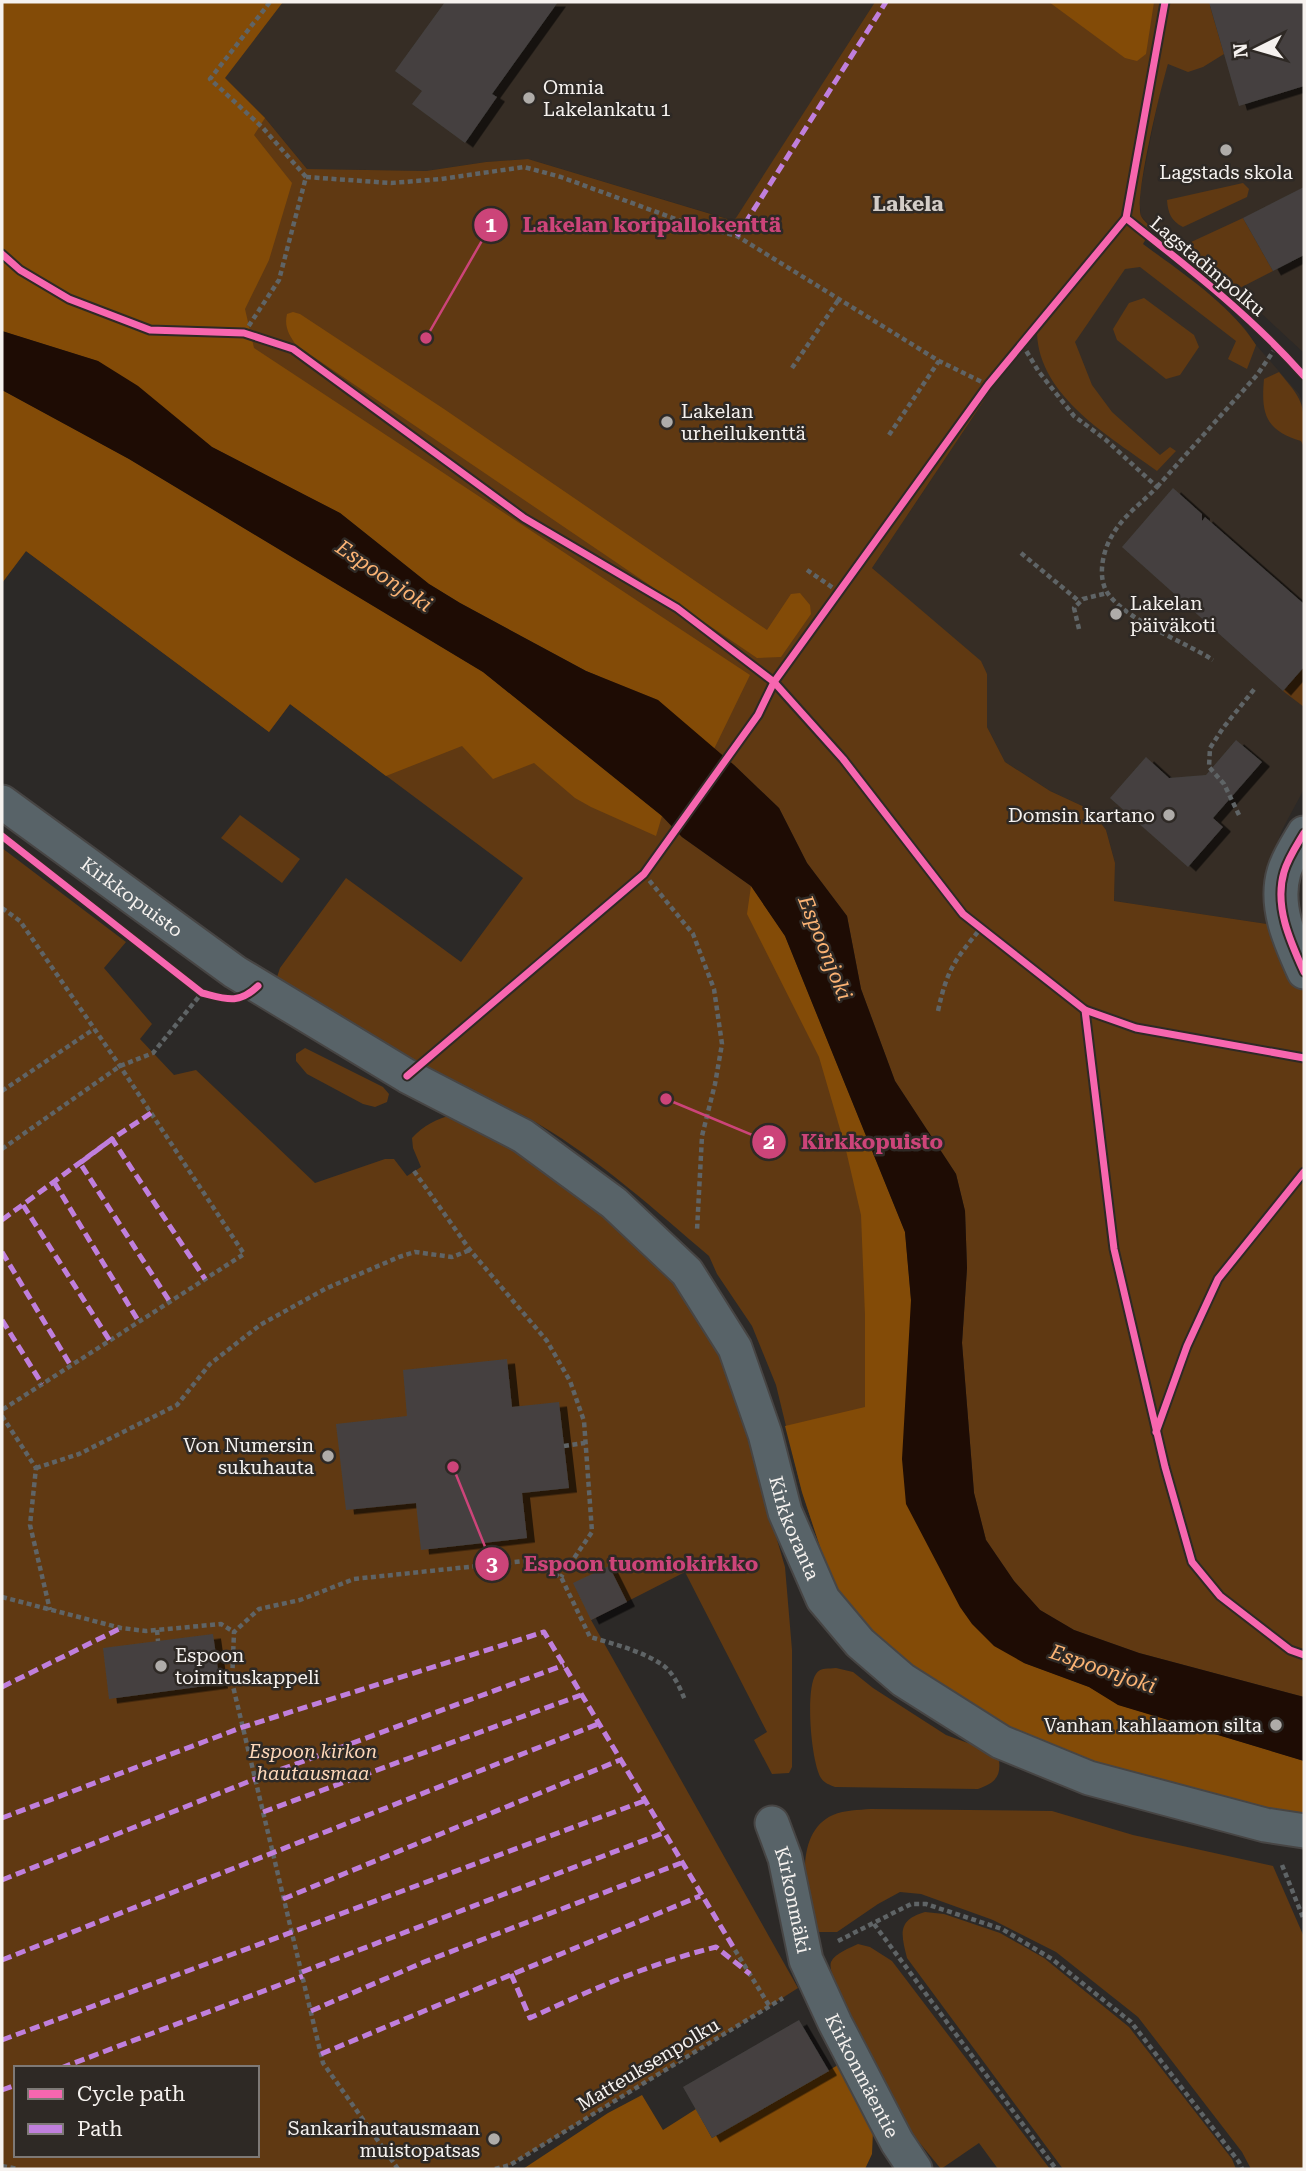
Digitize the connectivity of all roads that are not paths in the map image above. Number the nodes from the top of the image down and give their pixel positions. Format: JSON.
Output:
{"nodes":[{"id":1,"x":2,"y":802,"type":"edge"},
{"id":2,"x":1304,"y":833,"type":"edge"},
{"id":3,"x":1304,"y":972,"type":"edge"},
{"id":4,"x":407,"y":1076,"type":"joint"},
{"id":5,"x":772,"y":1823,"type":"dead end"},
{"id":6,"x":1304,"y":1831,"type":"edge"},
{"id":7,"x":814,"y":1978,"type":"joint"},
{"id":8,"x":915,"y":2169,"type":"edge"}],
"edges":[{"from":1,"to":4,"type":"street","name":"Kirkkopuisto"},
{"from":2,"to":3,"type":"street"},
{"from":4,"to":6,"type":"street","name":"Kirkkoranta"},
{"from":5,"to":7,"type":"street","name":"Kirkonmäki"},
{"from":7,"to":8,"type":"street","name":"Kirkonmäentie"}]}
